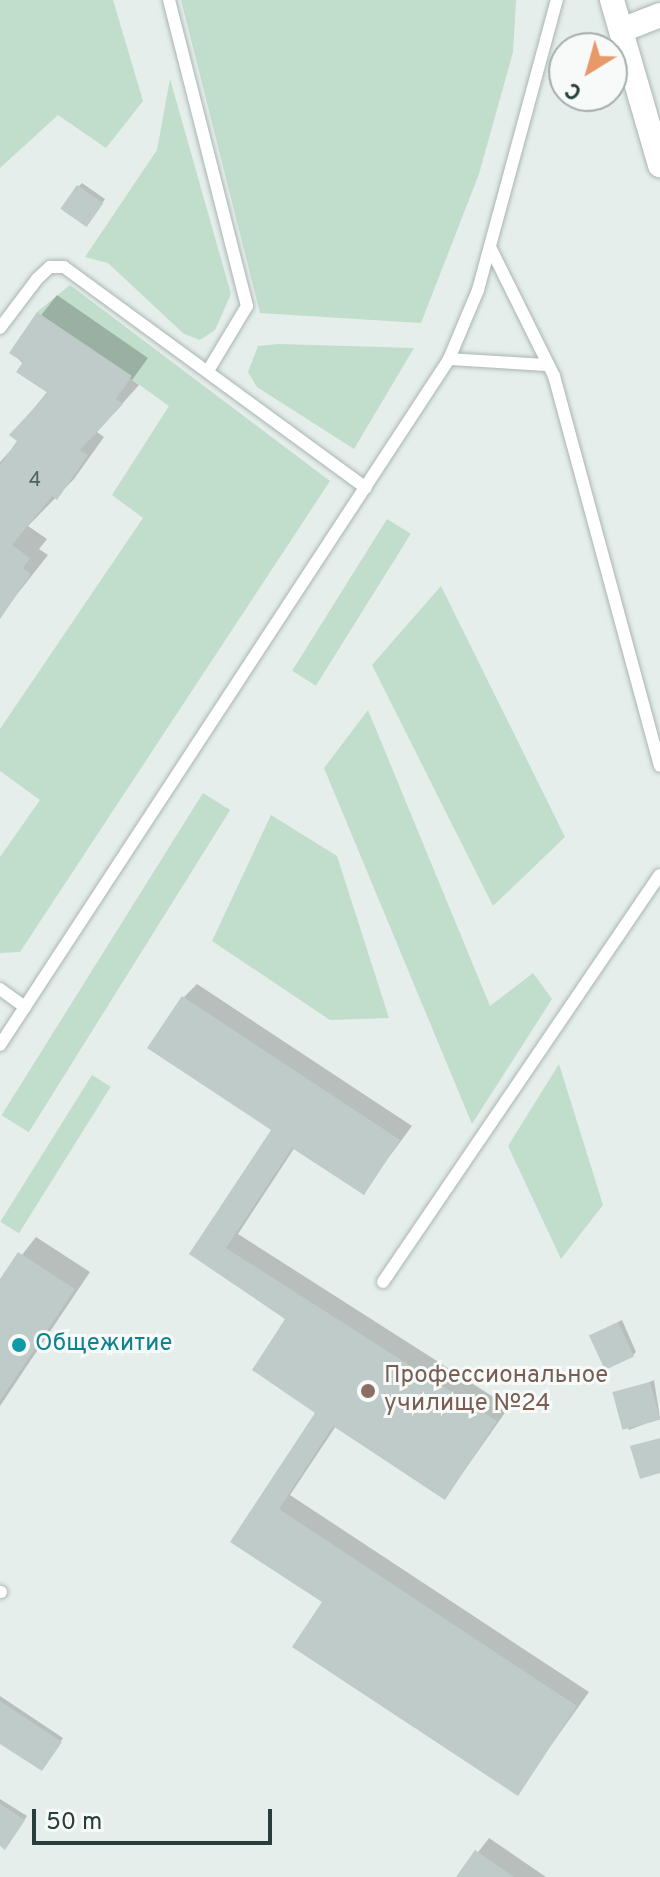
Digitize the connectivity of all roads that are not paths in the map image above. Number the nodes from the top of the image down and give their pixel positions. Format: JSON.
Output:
{"nodes":[{"id":1,"x":169,"y":0,"type":"edge"},
{"id":2,"x":557,"y":0,"type":"edge"},
{"id":3,"x":612,"y":0,"type":"edge"},
{"id":4,"x":660,"y":15,"type":"edge"},
{"id":5,"x":622,"y":30,"type":"junction"},
{"id":6,"x":660,"y":165,"type":"edge"},
{"id":7,"x":490,"y":247,"type":"junction"},
{"id":8,"x":0,"y":328,"type":"edge"},
{"id":9,"x":449,"y":359,"type":"junction"},
{"id":10,"x":548,"y":365,"type":"junction"},
{"id":11,"x":208,"y":371,"type":"junction"},
{"id":12,"x":366,"y":488,"type":"junction"},
{"id":13,"x":660,"y":766,"type":"edge"},
{"id":14,"x":660,"y":875,"type":"edge"},
{"id":15,"x":0,"y":989,"type":"edge"},
{"id":16,"x":25,"y":1007,"type":"junction"},
{"id":17,"x":0,"y":1045,"type":"edge"},
{"id":18,"x":383,"y":1282,"type":"dead end"}],
"edges":[{"from":1,"to":11,"type":"lane"},
{"from":2,"to":7,"type":"lane"},
{"from":3,"to":5,"type":"street"},
{"from":4,"to":5,"type":"street"},
{"from":5,"to":6,"type":"street"},
{"from":7,"to":9,"type":"lane"},
{"from":7,"to":10,"type":"lane"},
{"from":8,"to":11,"type":"lane"},
{"from":9,"to":10,"type":"lane"},
{"from":9,"to":12,"type":"lane"},
{"from":10,"to":13,"type":"lane"},
{"from":11,"to":12,"type":"lane"},
{"from":12,"to":16,"type":"lane"},
{"from":14,"to":18,"type":"lane"},
{"from":15,"to":16,"type":"lane"},
{"from":16,"to":17,"type":"lane"}]}
